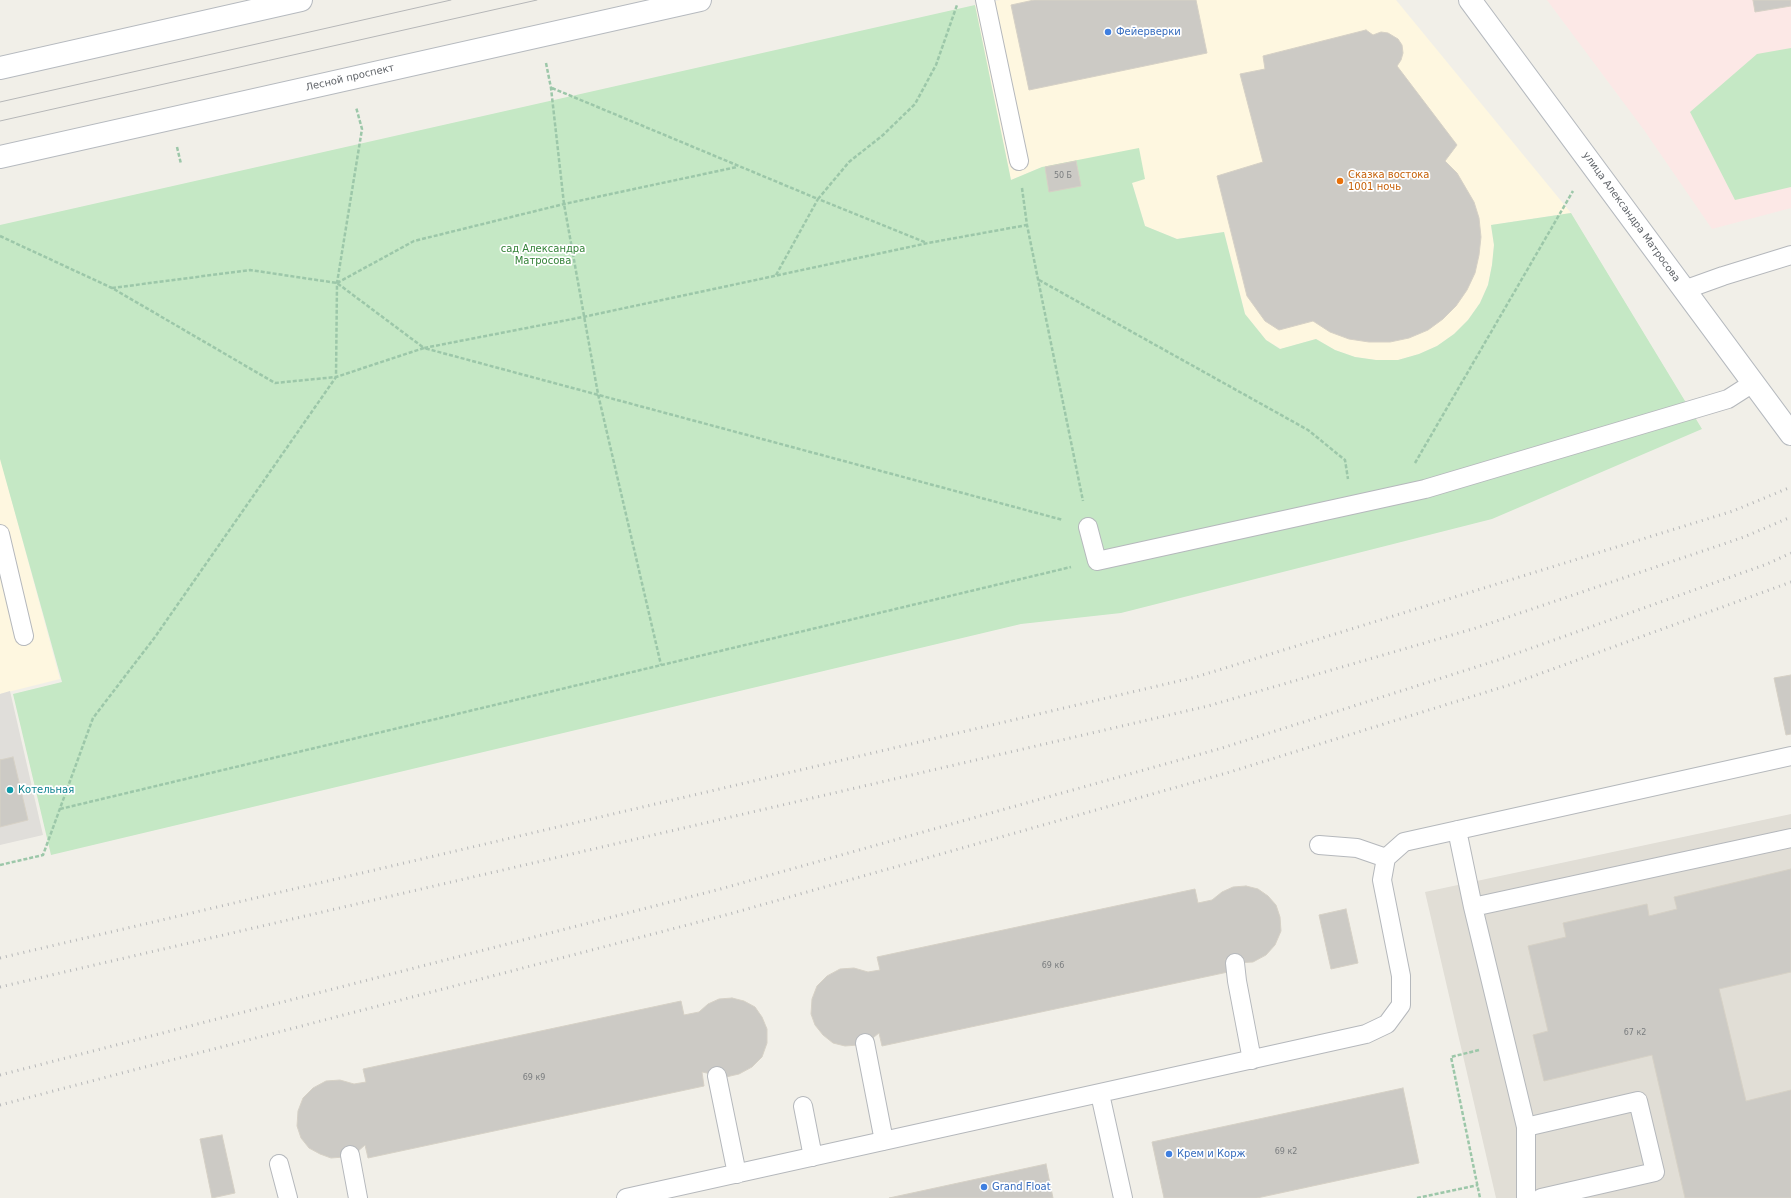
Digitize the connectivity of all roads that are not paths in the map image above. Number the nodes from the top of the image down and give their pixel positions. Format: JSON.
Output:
{"nodes":[{"id":1,"x":301,"y":0,"type":"edge"},
{"id":2,"x":700,"y":0,"type":"edge"},
{"id":3,"x":986,"y":0,"type":"edge"},
{"id":4,"x":1470,"y":0,"type":"edge"},
{"id":5,"x":0,"y":68,"type":"edge"},
{"id":6,"x":0,"y":157,"type":"edge"},
{"id":7,"x":1019,"y":161,"type":"road end"},
{"id":8,"x":1791,"y":255,"type":"edge"},
{"id":9,"x":1684,"y":290,"type":"junction"},
{"id":10,"x":1753,"y":383,"type":"junction"},
{"id":11,"x":1791,"y":434,"type":"edge"},
{"id":12,"x":1088,"y":527,"type":"road end"},
{"id":13,"x":0,"y":534,"type":"edge"},
{"id":14,"x":24,"y":636,"type":"dead end"},
{"id":15,"x":1791,"y":756,"type":"edge"},
{"id":16,"x":1457,"y":830,"type":"junction"},
{"id":17,"x":1791,"y":838,"type":"edge"},
{"id":18,"x":1319,"y":845,"type":"dead end"},
{"id":19,"x":1386,"y":858,"type":"junction"},
{"id":20,"x":1473,"y":907,"type":"junction"},
{"id":21,"x":1235,"y":963,"type":"dead end"},
{"id":22,"x":865,"y":1042,"type":"dead end"},
{"id":23,"x":1252,"y":1060,"type":"junction"},
{"id":24,"x":717,"y":1076,"type":"dead end"},
{"id":25,"x":1100,"y":1094,"type":"junction"},
{"id":26,"x":803,"y":1106,"type":"dead end"},
{"id":27,"x":1526,"y":1128,"type":"junction"},
{"id":28,"x":884,"y":1142,"type":"junction"},
{"id":29,"x":350,"y":1155,"type":"dead end"},
{"id":30,"x":813,"y":1157,"type":"junction"},
{"id":31,"x":279,"y":1164,"type":"dead end"},
{"id":32,"x":737,"y":1174,"type":"junction"},
{"id":33,"x":288,"y":1198,"type":"edge"},
{"id":34,"x":358,"y":1198,"type":"edge"},
{"id":35,"x":626,"y":1198,"type":"edge"},
{"id":36,"x":1123,"y":1198,"type":"edge"},
{"id":37,"x":1526,"y":1198,"type":"edge"},
{"id":38,"x":1541,"y":1198,"type":"edge"}],
"edges":[{"from":1,"to":5,"type":"main road"},
{"from":2,"to":6,"type":"main road","name":"Лесной проспект"},
{"from":3,"to":7,"type":"lane"},
{"from":4,"to":9,"type":"main road","name":"улица Александра Матросова"},
{"from":8,"to":9,"type":"lane"},
{"from":9,"to":10,"type":"main road","name":"улица Александра Матросова"},
{"from":10,"to":11,"type":"main road","name":"улица Александра Матросова"},
{"from":10,"to":12,"type":"lane"},
{"from":13,"to":14,"type":"lane"},
{"from":15,"to":16,"type":"lane"},
{"from":16,"to":19,"type":"lane"},
{"from":16,"to":20,"type":"lane"},
{"from":17,"to":20,"type":"lane"},
{"from":18,"to":19,"type":"lane"},
{"from":19,"to":23,"type":"lane"},
{"from":20,"to":27,"type":"lane"},
{"from":21,"to":23,"type":"lane"},
{"from":22,"to":28,"type":"lane"},
{"from":23,"to":25,"type":"lane"},
{"from":24,"to":32,"type":"lane"},
{"from":25,"to":28,"type":"lane"},
{"from":25,"to":36,"type":"lane"},
{"from":26,"to":30,"type":"lane"},
{"from":27,"to":37,"type":"lane"},
{"from":27,"to":38,"type":"lane"},
{"from":28,"to":30,"type":"lane"},
{"from":29,"to":34,"type":"lane"},
{"from":30,"to":32,"type":"lane"},
{"from":31,"to":33,"type":"lane"},
{"from":32,"to":35,"type":"lane"}]}
